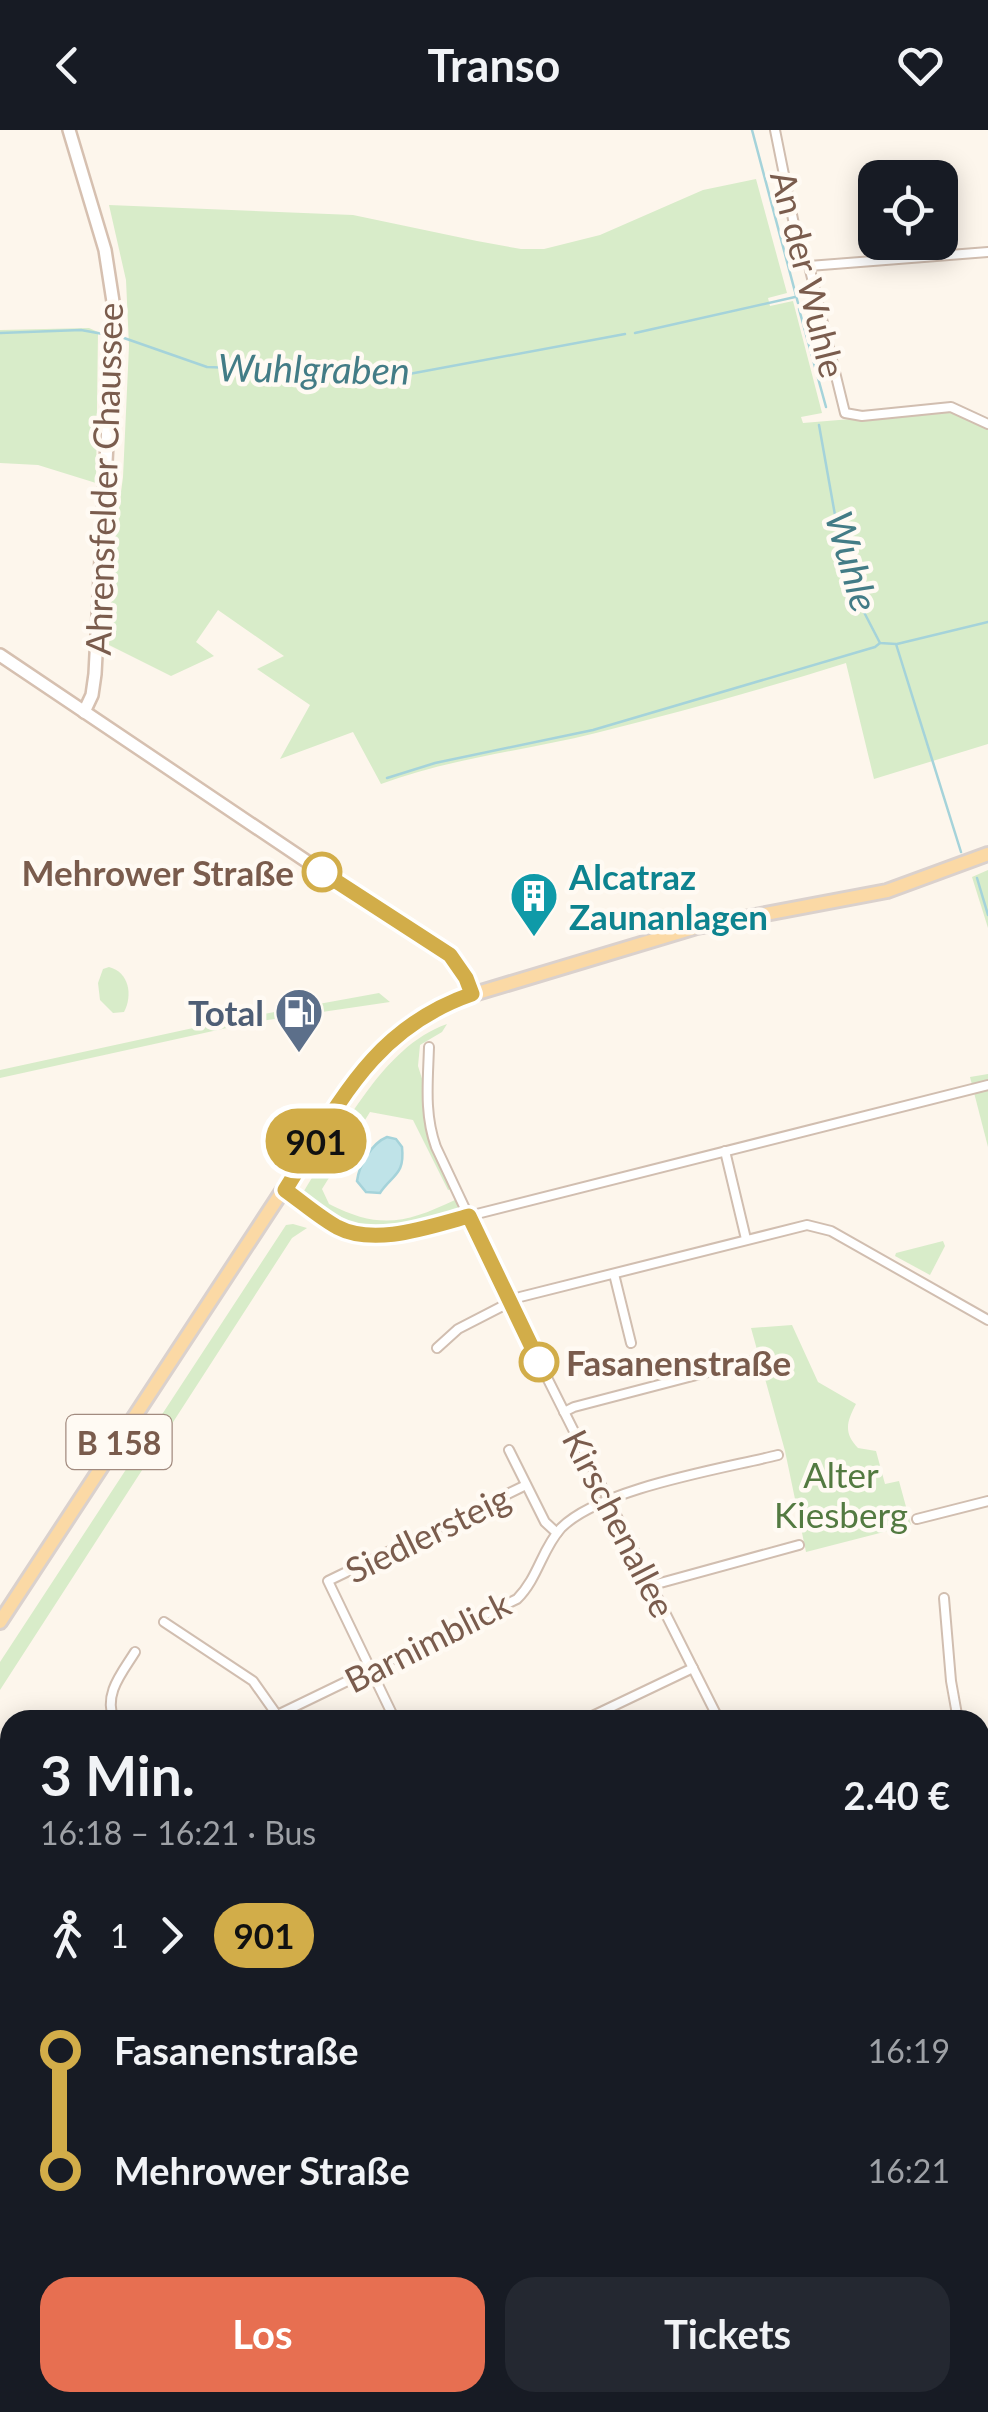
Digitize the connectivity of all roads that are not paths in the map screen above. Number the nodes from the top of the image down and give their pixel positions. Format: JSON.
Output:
{"nodes":[{"id":1,"x":69,"y":130,"type":"edge"},
{"id":2,"x":774,"y":130,"type":"edge"},
{"id":3,"x":988,"y":252,"type":"edge"},
{"id":4,"x":809,"y":266,"type":"junction"},
{"id":5,"x":988,"y":424,"type":"edge"},
{"id":6,"x":0,"y":655,"type":"edge"},
{"id":7,"x":84,"y":712,"type":"junction"},
{"id":8,"x":988,"y":854,"type":"edge"},
{"id":9,"x":472,"y":994,"type":"junction"},
{"id":10,"x":430,"y":1047,"type":"dead end"},
{"id":11,"x":988,"y":1085,"type":"edge"},
{"id":12,"x":725,"y":1151,"type":"junction"},
{"id":13,"x":285,"y":1190,"type":"junction"},
{"id":14,"x":469,"y":1216,"type":"junction"},
{"id":15,"x":746,"y":1239,"type":"junction"},
{"id":16,"x":614,"y":1274,"type":"junction"},
{"id":17,"x":509,"y":1302,"type":"junction"},
{"id":18,"x":988,"y":1320,"type":"edge"},
{"id":19,"x":630,"y":1343,"type":"dead end"},
{"id":20,"x":437,"y":1348,"type":"dead end"},
{"id":21,"x":754,"y":1360,"type":"dead end"},
{"id":22,"x":564,"y":1412,"type":"junction"},
{"id":23,"x":509,"y":1450,"type":"dead end"},
{"id":24,"x":778,"y":1455,"type":"dead end"},
{"id":25,"x":526,"y":1485,"type":"junction"},
{"id":26,"x":608,"y":1500,"type":"junction"},
{"id":27,"x":988,"y":1500,"type":"edge"},
{"id":28,"x":918,"y":1519,"type":"dead end"},
{"id":29,"x":557,"y":1533,"type":"junction"},
{"id":30,"x":799,"y":1545,"type":"dead end"},
{"id":31,"x":653,"y":1585,"type":"junction"},
{"id":32,"x":944,"y":1598,"type":"dead end"},
{"id":33,"x":0,"y":1622,"type":"edge"},
{"id":34,"x":164,"y":1622,"type":"dead end"},
{"id":35,"x":135,"y":1652,"type":"dead end"},
{"id":36,"x":693,"y":1668,"type":"junction"},
{"id":37,"x":372,"y":1670,"type":"junction"},
{"id":38,"x":112,"y":1710,"type":"edge"},
{"id":39,"x":272,"y":1710,"type":"edge"},
{"id":40,"x":289,"y":1710,"type":"edge"},
{"id":41,"x":390,"y":1710,"type":"edge"},
{"id":42,"x":605,"y":1710,"type":"edge"},
{"id":43,"x":714,"y":1710,"type":"edge"},
{"id":44,"x":957,"y":1710,"type":"edge"}],
"edges":[{"from":1,"to":7,"type":"main road","name":"Ahrensfelder Chaussee"},
{"from":2,"to":4,"type":"street","name":"An der Wuhle"},
{"from":3,"to":4,"type":"street"},
{"from":4,"to":5,"type":"street","name":"An der Wuhle"},
{"from":6,"to":7,"type":"main road"},
{"from":7,"to":9,"type":"main road"},
{"from":8,"to":9,"type":"main road","number":"B 158"},
{"from":9,"to":13,"type":"main road","number":"B 158"},
{"from":10,"to":14,"type":"street","name":"Kirschenallee"},
{"from":11,"to":12,"type":"street"},
{"from":12,"to":14,"type":"street"},
{"from":12,"to":15,"type":"street"},
{"from":13,"to":14,"type":"street"},
{"from":13,"to":33,"type":"main road","number":"B 158"},
{"from":14,"to":17,"type":"street","name":"Kirschenallee"},
{"from":15,"to":16,"type":"street"},
{"from":15,"to":18,"type":"street"},
{"from":16,"to":17,"type":"street"},
{"from":16,"to":19,"type":"street"},
{"from":17,"to":20,"type":"street"},
{"from":17,"to":22,"type":"street","name":"Kirschenallee"},
{"from":21,"to":22,"type":"street"},
{"from":22,"to":26,"type":"street","name":"Kirschenallee"},
{"from":23,"to":25,"type":"street"},
{"from":24,"to":26,"type":"street","name":"Barnimblick"},
{"from":25,"to":29,"type":"street"},
{"from":25,"to":37,"type":"street","name":"Siedlersteig"},
{"from":26,"to":29,"type":"street","name":"Barnimblick"},
{"from":26,"to":31,"type":"street","name":"Kirschenallee"},
{"from":27,"to":28,"type":"street"},
{"from":29,"to":37,"type":"street","name":"Barnimblick"},
{"from":30,"to":31,"type":"street"},
{"from":31,"to":36,"type":"street","name":"Kirschenallee"},
{"from":32,"to":44,"type":"street"},
{"from":34,"to":39,"type":"street"},
{"from":35,"to":38,"type":"street"},
{"from":36,"to":42,"type":"street"},
{"from":36,"to":43,"type":"street","name":"Kirschenallee"},
{"from":37,"to":40,"type":"street","name":"Barnimblick"},
{"from":37,"to":41,"type":"street"}]}
